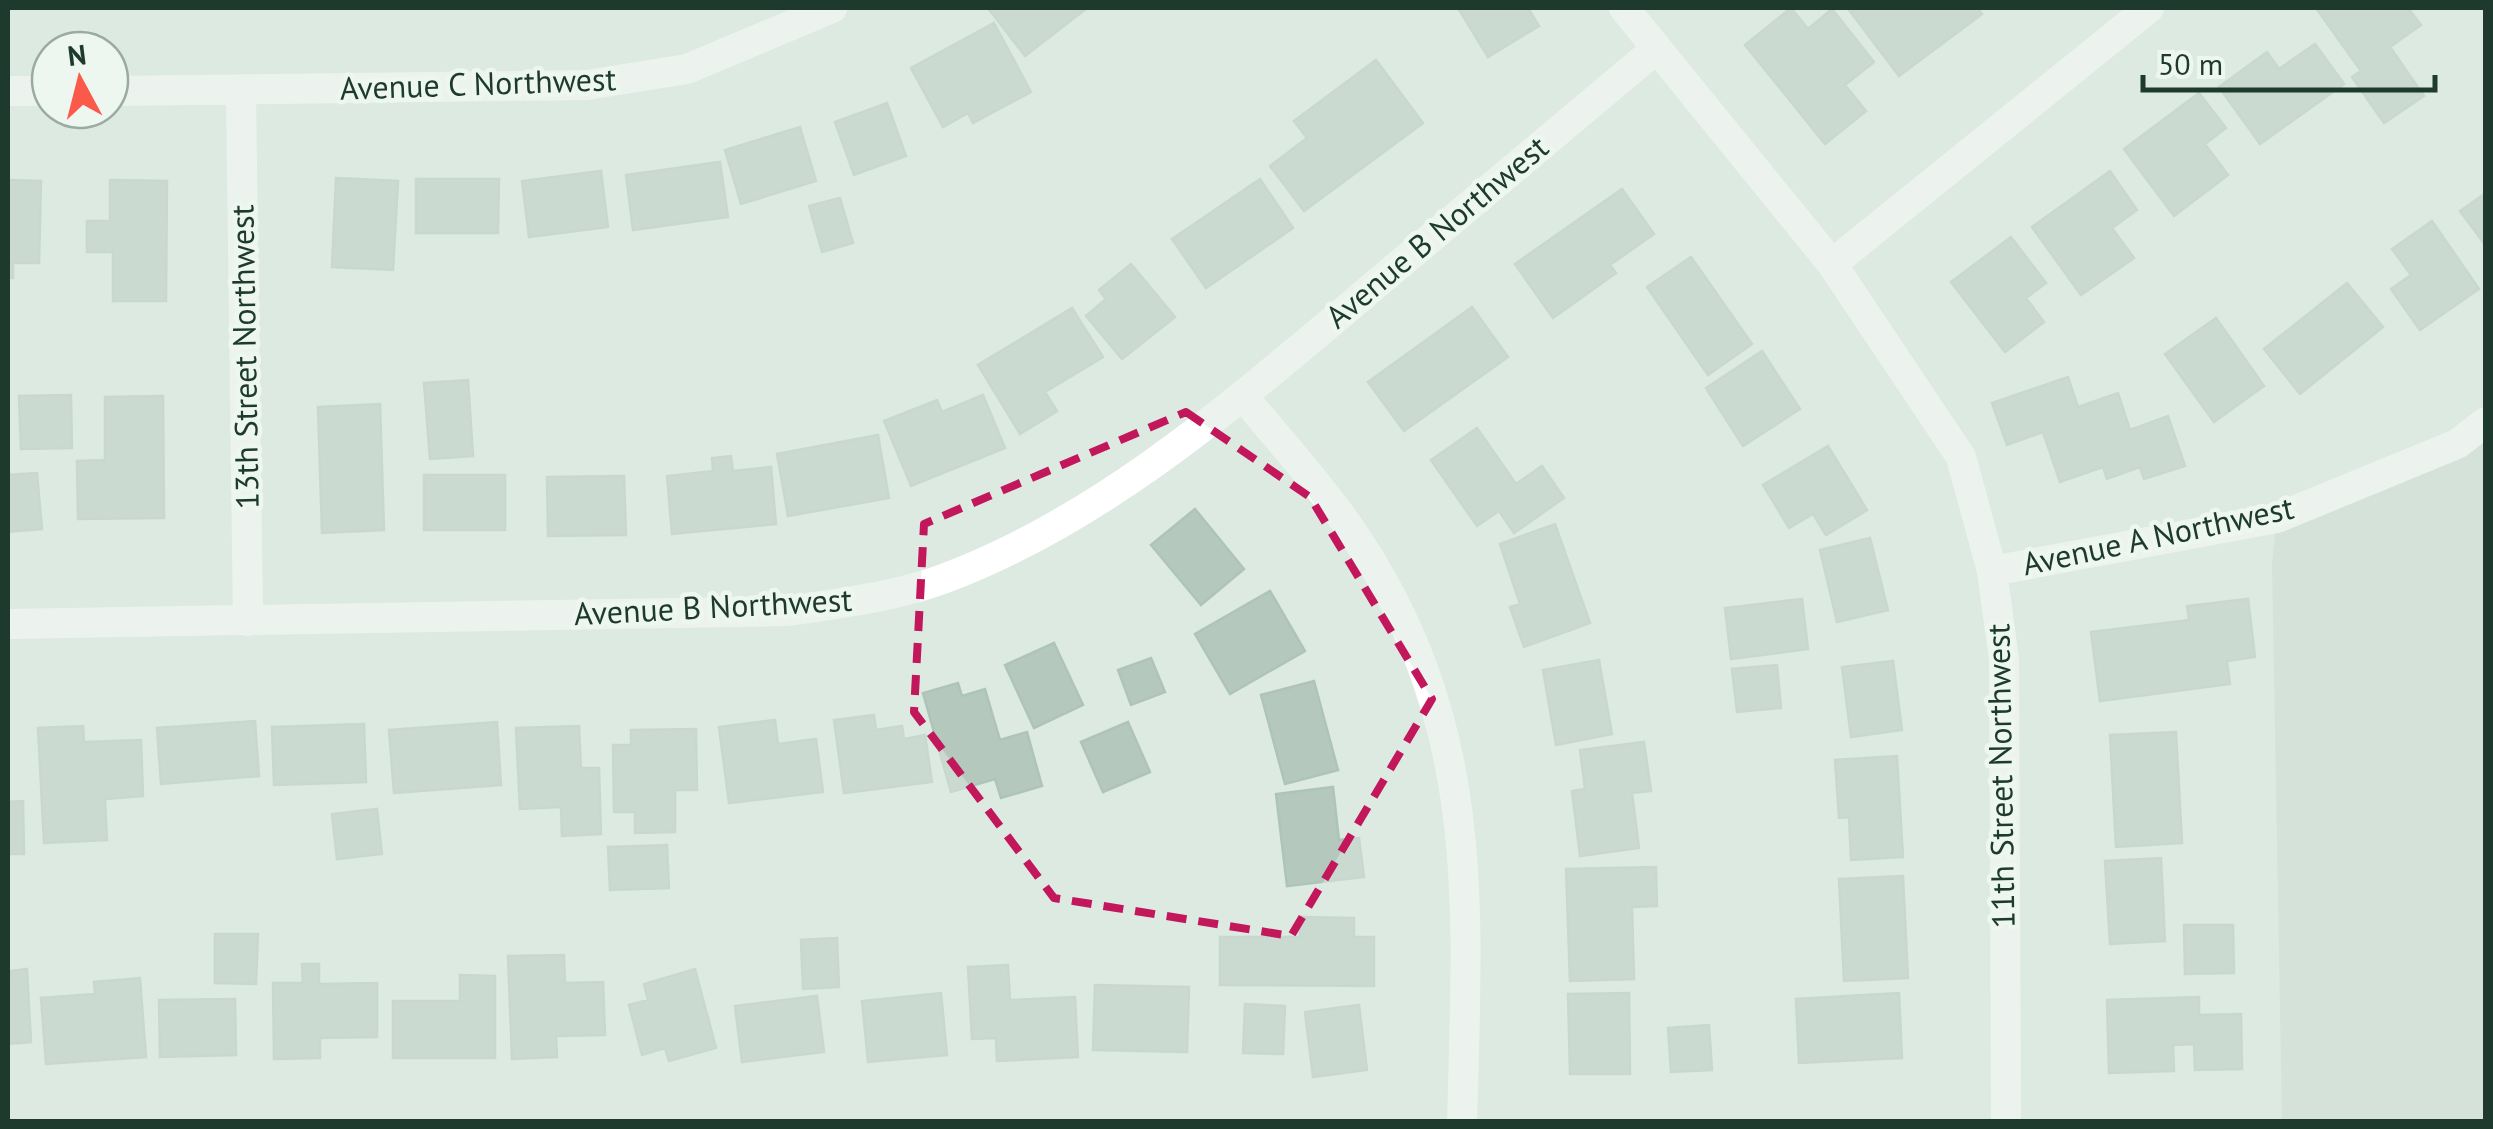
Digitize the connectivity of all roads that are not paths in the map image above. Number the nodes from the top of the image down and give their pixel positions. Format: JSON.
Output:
{"nodes":[{"id":1,"x":832,"y":8,"type":"edge"},
{"id":2,"x":1624,"y":8,"type":"edge"},
{"id":3,"x":2150,"y":8,"type":"edge"},
{"id":4,"x":1656,"y":48,"type":"junction"},
{"id":5,"x":130,"y":91,"type":"edge"},
{"id":6,"x":242,"y":92,"type":"junction"},
{"id":7,"x":1832,"y":264,"type":"junction"},
{"id":8,"x":1243,"y":396,"type":"junction"},
{"id":9,"x":2486,"y":422,"type":"edge"},
{"id":10,"x":1992,"y":571,"type":"junction"},
{"id":11,"x":248,"y":621,"type":"junction"},
{"id":12,"x":8,"y":624,"type":"edge"},
{"id":13,"x":1462,"y":1122,"type":"edge"},
{"id":14,"x":2006,"y":1122,"type":"edge"}],
"edges":[{"from":1,"to":6,"type":"street","name":"Avenue C Northwest"},
{"from":2,"to":4,"type":"street","name":"11th Street Northwest"},
{"from":3,"to":7,"type":"street"},
{"from":4,"to":7,"type":"street","name":"11th Street Northwest"},
{"from":4,"to":8,"type":"street","name":"Avenue B Northwest"},
{"from":5,"to":6,"type":"street","name":"Avenue C Northwest"},
{"from":6,"to":11,"type":"street","name":"13th Street Northwest"},
{"from":7,"to":10,"type":"street","name":"11th Street Northwest"},
{"from":8,"to":11,"type":"street","name":"Avenue B Northwest"},
{"from":8,"to":13,"type":"street"},
{"from":9,"to":10,"type":"street","name":"Avenue A Northwest"},
{"from":10,"to":14,"type":"street","name":"11th Street Northwest"},
{"from":11,"to":12,"type":"street","name":"Avenue B Northwest"}]}
